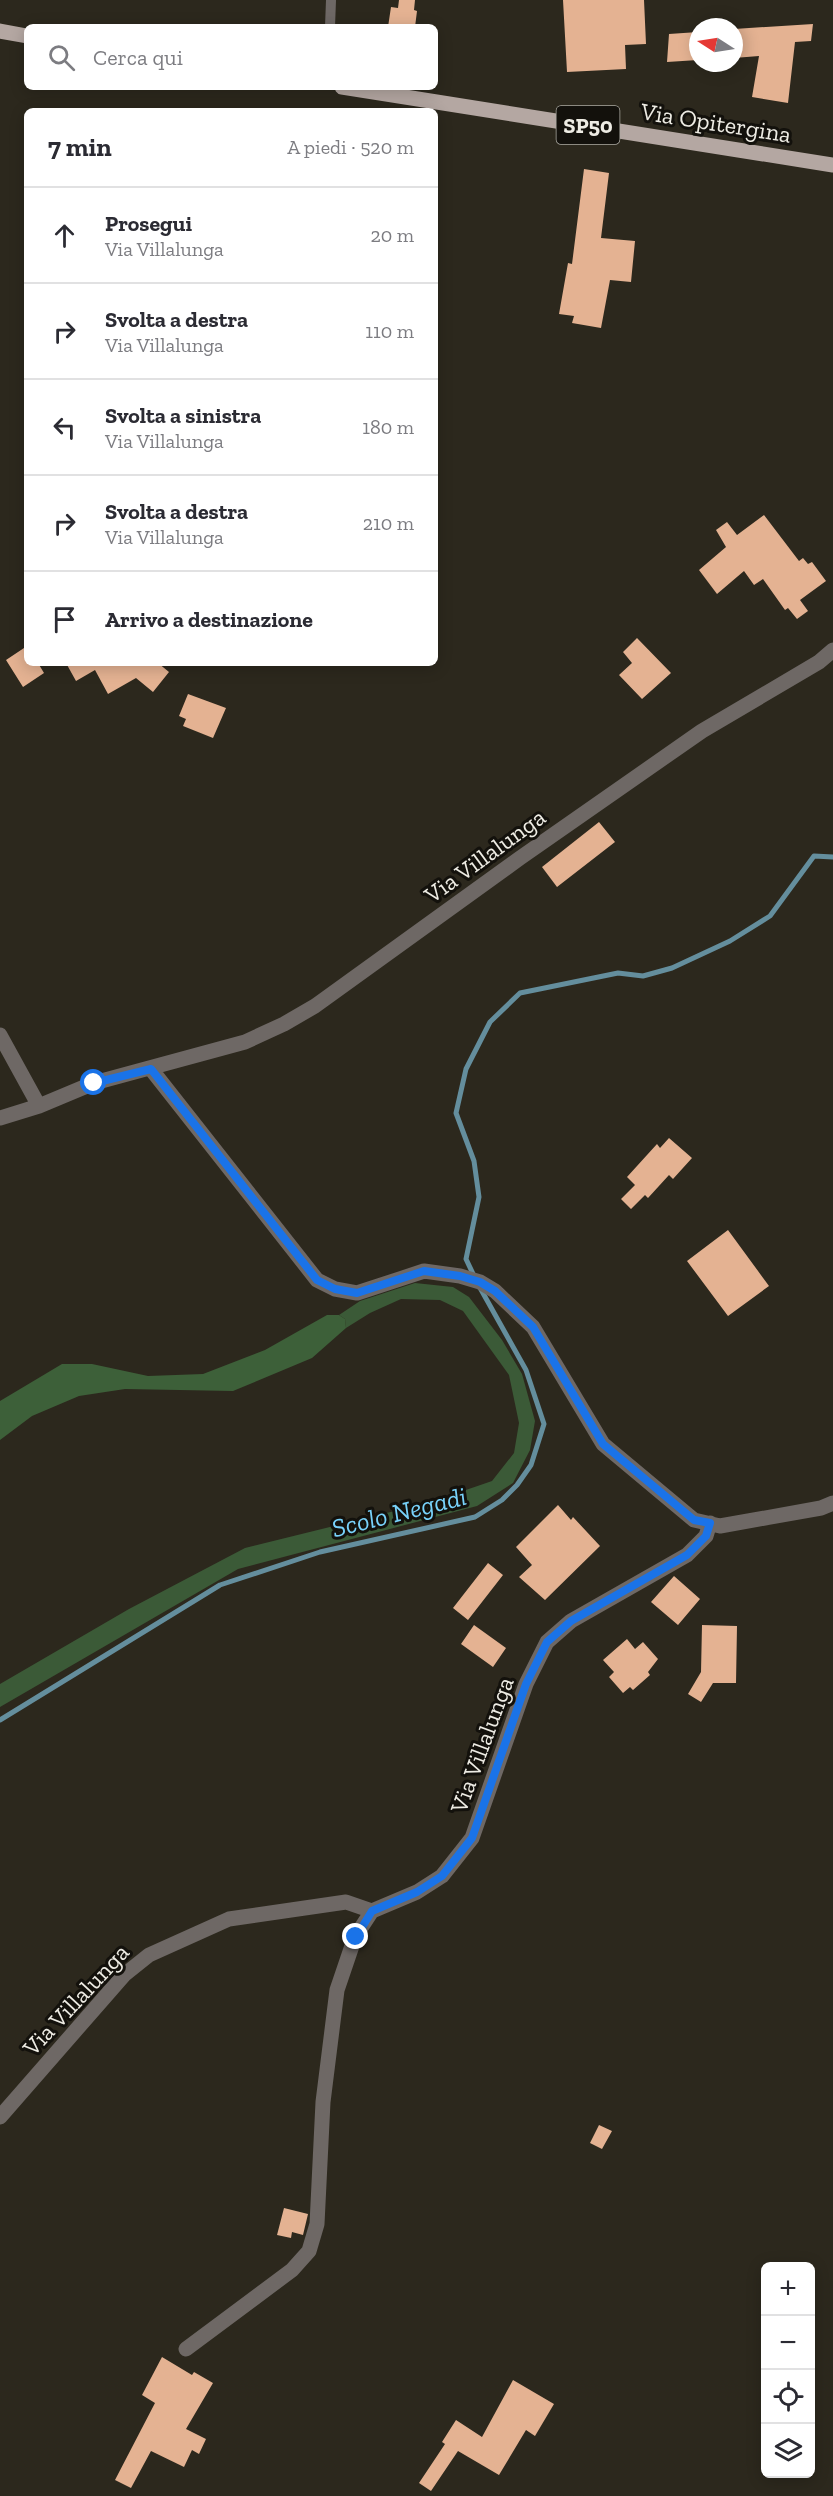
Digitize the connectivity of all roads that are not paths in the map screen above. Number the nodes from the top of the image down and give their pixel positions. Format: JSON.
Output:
{"nodes":[{"id":1,"x":331,"y":0,"type":"edge"},
{"id":2,"x":330,"y":24,"type":"edge"},
{"id":3,"x":0,"y":31,"type":"edge"},
{"id":4,"x":24,"y":35,"type":"edge"},
{"id":5,"x":361,"y":90,"type":"edge"},
{"id":6,"x":833,"y":165,"type":"edge"},
{"id":7,"x":833,"y":650,"type":"edge"},
{"id":8,"x":0,"y":1035,"type":"edge"},
{"id":9,"x":151,"y":1069,"type":"junction"},
{"id":10,"x":39,"y":1106,"type":"junction"},
{"id":11,"x":0,"y":1118,"type":"edge"},
{"id":12,"x":833,"y":1503,"type":"edge"},
{"id":13,"x":710,"y":1523,"type":"junction"},
{"id":14,"x":372,"y":1911,"type":"junction"},
{"id":15,"x":0,"y":2117,"type":"edge"},
{"id":16,"x":186,"y":2349,"type":"dead end"}],
"edges":[{"from":1,"to":2,"type":"lane"},
{"from":3,"to":4,"type":"main road"},
{"from":5,"to":6,"type":"main road","name":"Via Opitergina","number":"SP50"},
{"from":7,"to":9,"type":"street","name":"Via Villalunga"},
{"from":8,"to":10,"type":"street"},
{"from":9,"to":10,"type":"street","name":"Via Villalunga"},
{"from":9,"to":13,"type":"street"},
{"from":10,"to":11,"type":"street","name":"Via Villalunga"},
{"from":12,"to":13,"type":"street"},
{"from":13,"to":14,"type":"street","name":"Via Villalunga"},
{"from":14,"to":15,"type":"street","name":"Via Villalunga"},
{"from":14,"to":16,"type":"street"}]}
